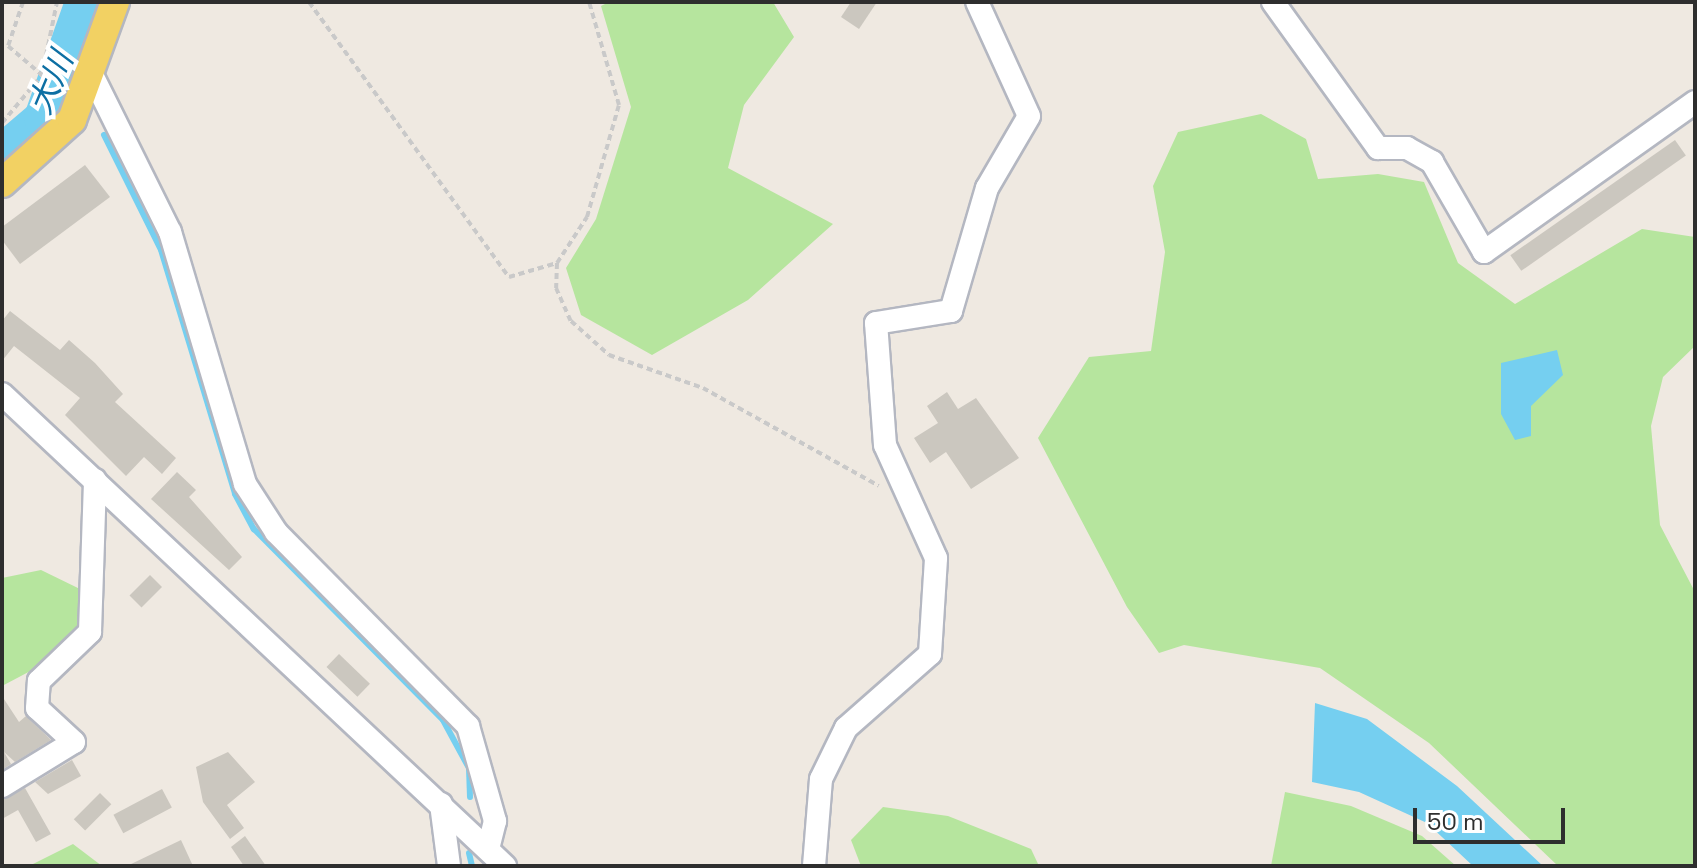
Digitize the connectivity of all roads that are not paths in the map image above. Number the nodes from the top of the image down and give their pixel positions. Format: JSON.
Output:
{"nodes":[{"id":1,"x":115,"y":2,"type":"edge"},
{"id":2,"x":977,"y":2,"type":"edge"},
{"id":3,"x":1273,"y":2,"type":"edge"},
{"id":4,"x":91,"y":73,"type":"junction"},
{"id":5,"x":1695,"y":102,"type":"edge"},
{"id":6,"x":2,"y":183,"type":"edge"},
{"id":7,"x":2,"y":394,"type":"edge"},
{"id":8,"x":95,"y":480,"type":"junction"},
{"id":9,"x":2,"y":786,"type":"edge"},
{"id":10,"x":441,"y":804,"type":"junction"},
{"id":11,"x":488,"y":849,"type":"junction"},
{"id":12,"x":449,"y":866,"type":"edge"},
{"id":13,"x":505,"y":866,"type":"edge"},
{"id":14,"x":814,"y":866,"type":"edge"}],
"edges":[{"from":1,"to":4,"type":"main road"},
{"from":2,"to":14,"type":"street"},
{"from":3,"to":5,"type":"street"},
{"from":4,"to":6,"type":"main road"},
{"from":4,"to":11,"type":"street"},
{"from":7,"to":8,"type":"street"},
{"from":8,"to":9,"type":"street"},
{"from":8,"to":10,"type":"street"},
{"from":10,"to":11,"type":"street"},
{"from":10,"to":12,"type":"street"},
{"from":11,"to":13,"type":"street"}]}
